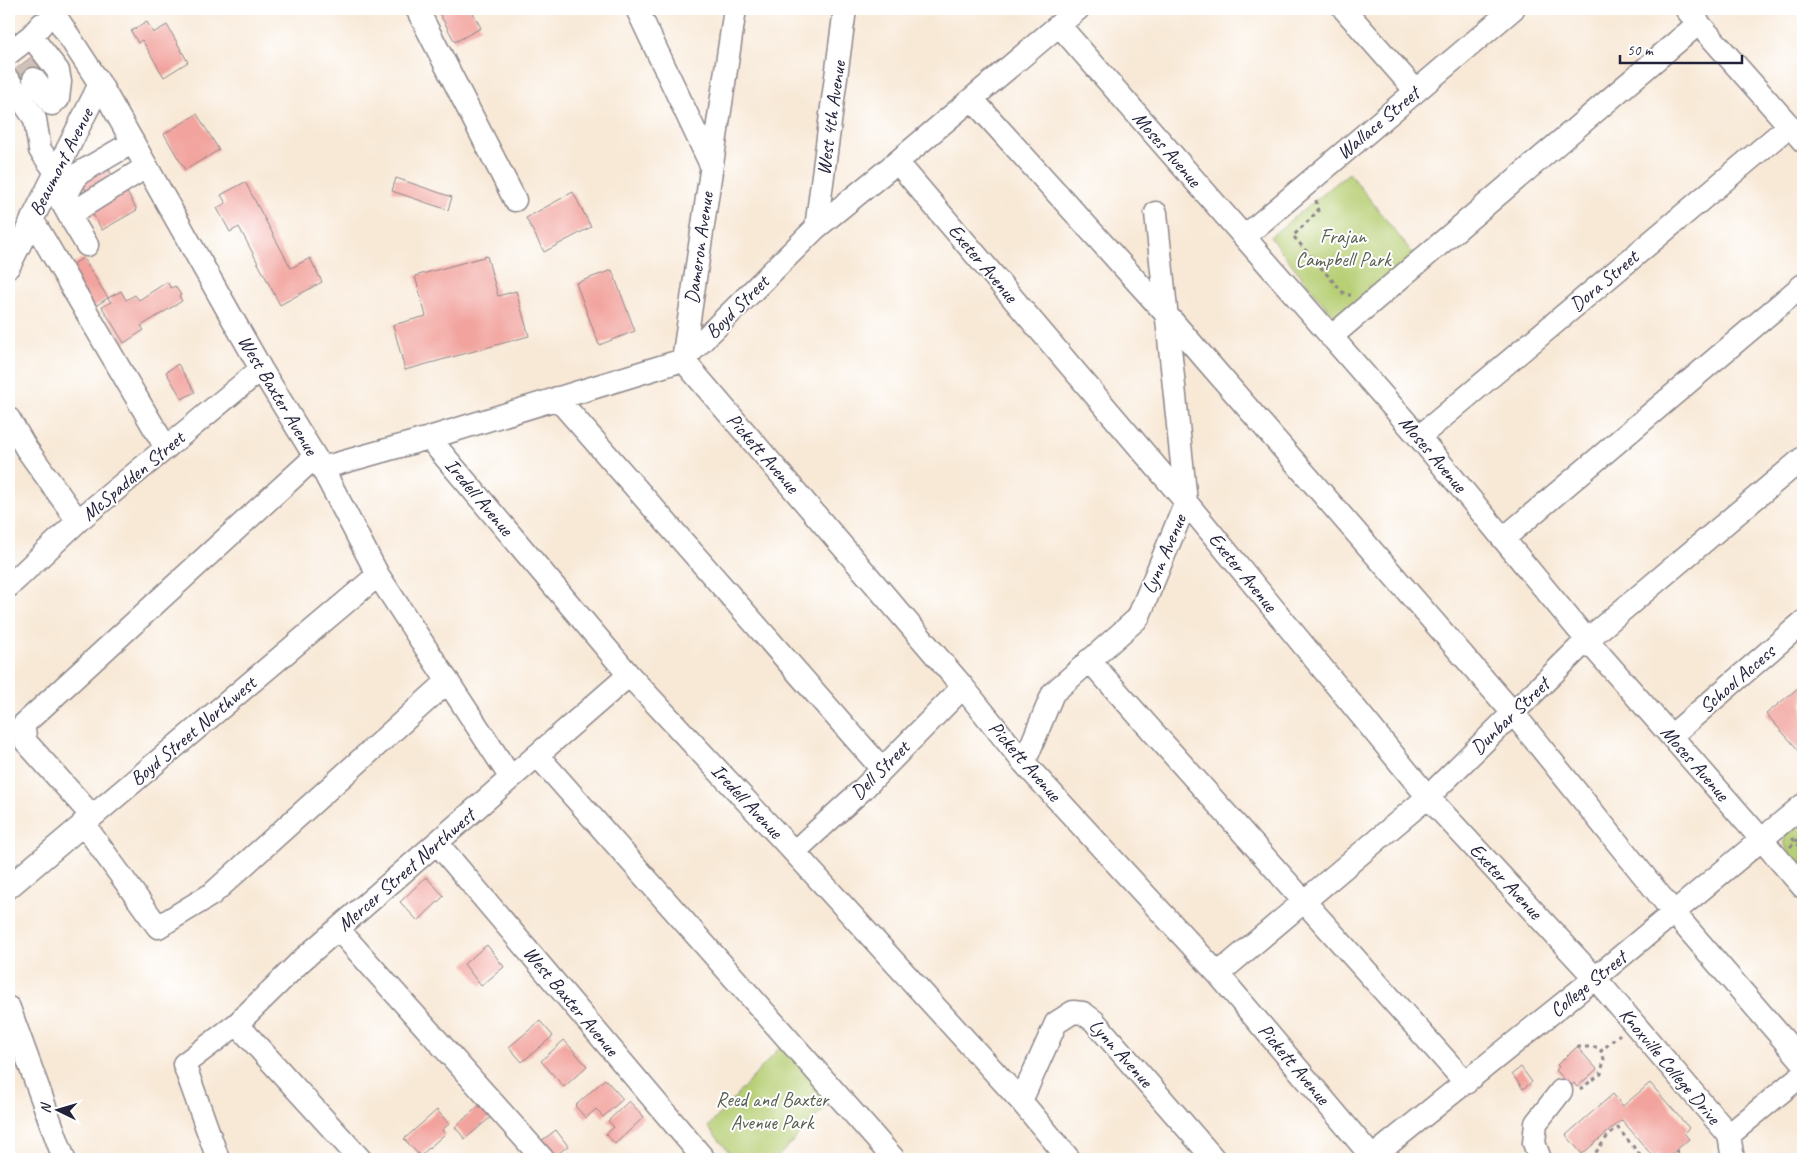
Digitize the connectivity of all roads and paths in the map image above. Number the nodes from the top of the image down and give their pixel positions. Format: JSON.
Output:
{"nodes":[{"id":1,"x":417,"y":9,"type":"edge"},
{"id":2,"x":637,"y":9,"type":"edge"},
{"id":3,"x":735,"y":9,"type":"edge"},
{"id":4,"x":845,"y":9,"type":"edge"},
{"id":5,"x":1344,"y":9,"type":"edge"},
{"id":6,"x":1513,"y":9,"type":"edge"},
{"id":7,"x":52,"y":10,"type":"edge"},
{"id":8,"x":1071,"y":14,"type":"edge"},
{"id":9,"x":1692,"y":16,"type":"edge"},
{"id":10,"x":80,"y":52,"type":"junction"},
{"id":11,"x":22,"y":56,"type":"edge"},
{"id":12,"x":58,"y":71,"type":"junction"},
{"id":13,"x":9,"y":81,"type":"tunnel mouth"},
{"id":14,"x":100,"y":84,"type":"junction"},
{"id":15,"x":1416,"y":91,"type":"junction"},
{"id":16,"x":972,"y":98,"type":"junction"},
{"id":17,"x":55,"y":102,"type":"junction"},
{"id":18,"x":35,"y":119,"type":"junction"},
{"id":19,"x":78,"y":127,"type":"junction"},
{"id":20,"x":1796,"y":134,"type":"edge"},
{"id":21,"x":132,"y":142,"type":"junction"},
{"id":22,"x":108,"y":157,"type":"junction"},
{"id":23,"x":897,"y":162,"type":"junction"},
{"id":24,"x":711,"y":165,"type":"junction"},
{"id":25,"x":146,"y":167,"type":"junction"},
{"id":26,"x":53,"y":178,"type":"junction"},
{"id":27,"x":123,"y":181,"type":"junction"},
{"id":28,"x":1316,"y":199,"type":"dead end"},
{"id":29,"x":514,"y":200,"type":"dead end"},
{"id":30,"x":66,"y":209,"type":"junction"},
{"id":31,"x":1156,"y":213,"type":"dead end"},
{"id":32,"x":32,"y":218,"type":"junction"},
{"id":33,"x":816,"y":228,"type":"junction"},
{"id":34,"x":1244,"y":237,"type":"junction"},
{"id":35,"x":86,"y":245,"type":"dead end"},
{"id":36,"x":9,"y":266,"type":"edge"},
{"id":37,"x":1803,"y":285,"type":"edge"},
{"id":38,"x":1370,"y":304,"type":"junction"},
{"id":39,"x":1166,"y":315,"type":"junction"},
{"id":40,"x":1331,"y":337,"type":"junction"},
{"id":41,"x":683,"y":360,"type":"junction"},
{"id":42,"x":261,"y":369,"type":"junction"},
{"id":43,"x":557,"y":398,"type":"junction"},
{"id":44,"x":9,"y":419,"type":"edge"},
{"id":45,"x":1419,"y":437,"type":"junction"},
{"id":46,"x":429,"y":438,"type":"junction"},
{"id":47,"x":166,"y":448,"type":"junction"},
{"id":48,"x":1803,"y":458,"type":"edge"},
{"id":49,"x":318,"y":462,"type":"junction"},
{"id":50,"x":1186,"y":502,"type":"junction"},
{"id":51,"x":78,"y":521,"type":"junction"},
{"id":52,"x":1503,"y":539,"type":"junction"},
{"id":53,"x":378,"y":575,"type":"junction"},
{"id":54,"x":9,"y":586,"type":"edge"},
{"id":55,"x":1803,"y":622,"type":"edge"},
{"id":56,"x":1587,"y":640,"type":"junction"},
{"id":57,"x":1090,"y":660,"type":"junction"},
{"id":58,"x":629,"y":675,"type":"junction"},
{"id":59,"x":448,"y":681,"type":"junction"},
{"id":60,"x":963,"y":687,"type":"junction"},
{"id":61,"x":1513,"y":713,"type":"junction"},
{"id":62,"x":1671,"y":736,"type":"junction"},
{"id":63,"x":537,"y":755,"type":"junction"},
{"id":64,"x":1024,"y":763,"type":"junction"},
{"id":65,"x":882,"y":769,"type":"junction"},
{"id":66,"x":511,"y":778,"type":"junction"},
{"id":67,"x":1428,"y":797,"type":"junction"},
{"id":68,"x":1803,"y":805,"type":"edge"},
{"id":69,"x":88,"y":819,"type":"junction"},
{"id":70,"x":1787,"y":833,"type":"dead end"},
{"id":71,"x":1803,"y":835,"type":"edge"},
{"id":72,"x":1763,"y":840,"type":"junction"},
{"id":73,"x":1796,"y":842,"type":"junction"},
{"id":74,"x":437,"y":843,"type":"junction"},
{"id":75,"x":1786,"y":850,"type":"dead end"},
{"id":76,"x":1803,"y":850,"type":"edge"},
{"id":77,"x":794,"y":852,"type":"junction"},
{"id":78,"x":9,"y":887,"type":"edge"},
{"id":79,"x":1803,"y":887,"type":"edge"},
{"id":80,"x":1304,"y":902,"type":"junction"},
{"id":81,"x":1674,"y":913,"type":"junction"},
{"id":82,"x":338,"y":929,"type":"junction"},
{"id":83,"x":1218,"y":974,"type":"junction"},
{"id":84,"x":1595,"y":978,"type":"junction"},
{"id":85,"x":9,"y":1008,"type":"edge"},
{"id":86,"x":1633,"y":1022,"type":"junction"},
{"id":87,"x":237,"y":1024,"type":"junction"},
{"id":88,"x":1577,"y":1046,"type":"dead end"},
{"id":89,"x":1601,"y":1051,"type":"junction"},
{"id":90,"x":1803,"y":1062,"type":"edge"},
{"id":91,"x":18,"y":1064,"type":"edge"},
{"id":92,"x":1803,"y":1074,"type":"edge"},
{"id":93,"x":1466,"y":1083,"type":"junction"},
{"id":94,"x":1561,"y":1091,"type":"joint"},
{"id":95,"x":1020,"y":1101,"type":"junction"},
{"id":96,"x":1729,"y":1135,"type":"junction"},
{"id":97,"x":1676,"y":1150,"type":"dead end"},
{"id":98,"x":1372,"y":1158,"type":"edge"},
{"id":99,"x":1680,"y":1158,"type":"edge"},
{"id":100,"x":64,"y":1159,"type":"edge"},
{"id":101,"x":218,"y":1159,"type":"edge"},
{"id":102,"x":360,"y":1159,"type":"edge"},
{"id":103,"x":543,"y":1159,"type":"edge"},
{"id":104,"x":704,"y":1159,"type":"edge"},
{"id":105,"x":894,"y":1159,"type":"edge"},
{"id":106,"x":1069,"y":1159,"type":"edge"},
{"id":107,"x":1214,"y":1159,"type":"edge"},
{"id":108,"x":1540,"y":1159,"type":"edge"},
{"id":109,"x":1591,"y":1159,"type":"edge"},
{"id":110,"x":1644,"y":1159,"type":"edge"},
{"id":111,"x":1672,"y":1159,"type":"edge"},
{"id":112,"x":1733,"y":1159,"type":"edge"}],
"edges":[{"from":1,"to":29,"type":"street"},
{"from":2,"to":24,"type":"street"},
{"from":3,"to":24,"type":"street","name":"Dameron Avenue"},
{"from":4,"to":33,"type":"street","name":"West 4th Avenue"},
{"from":5,"to":15,"type":"street"},
{"from":6,"to":15,"type":"street","name":"Wallace Street"},
{"from":7,"to":10,"type":"street","name":"West Baxter Avenue"},
{"from":7,"to":11,"type":"street"},
{"from":8,"to":16,"type":"street","name":"Boyd Street"},
{"from":8,"to":34,"type":"street","name":"Moses Avenue"},
{"from":9,"to":20,"type":"street"},
{"from":9,"to":38,"type":"street"},
{"from":10,"to":12,"type":"street"},
{"from":10,"to":14,"type":"street","name":"West Baxter Avenue"},
{"from":11,"to":12,"type":"street"},
{"from":11,"to":17,"type":"street"},
{"from":12,"to":17,"type":"street"},
{"from":13,"to":18,"type":"street"},
{"from":14,"to":19,"type":"street","name":"Beaumont Avenue"},
{"from":14,"to":21,"type":"street","name":"West Baxter Avenue"},
{"from":15,"to":34,"type":"street","name":"Wallace Street"},
{"from":16,"to":23,"type":"street","name":"Boyd Street"},
{"from":16,"to":39,"type":"street"},
{"from":17,"to":18,"type":"street"},
{"from":17,"to":19,"type":"street"},
{"from":18,"to":26,"type":"street"},
{"from":19,"to":26,"type":"street","name":"Beaumont Avenue"},
{"from":20,"to":45,"type":"street","name":"Dora Street"},
{"from":21,"to":22,"type":"street"},
{"from":21,"to":25,"type":"street","name":"West Baxter Avenue"},
{"from":22,"to":27,"type":"street"},
{"from":22,"to":30,"type":"street"},
{"from":23,"to":33,"type":"street","name":"Boyd Street"},
{"from":23,"to":50,"type":"street","name":"Exeter Avenue"},
{"from":24,"to":41,"type":"street","name":"Dameron Avenue"},
{"from":25,"to":27,"type":"street"},
{"from":25,"to":42,"type":"street","name":"West Baxter Avenue"},
{"from":26,"to":30,"type":"street"},
{"from":26,"to":32,"type":"street","name":"Beaumont Avenue"},
{"from":27,"to":30,"type":"street"},
{"from":28,"to":38,"type":"path"},
{"from":30,"to":35,"type":"street"},
{"from":31,"to":39,"type":"street","name":"Lynn Avenue"},
{"from":32,"to":36,"type":"street","name":"Beaumont Avenue"},
{"from":32,"to":47,"type":"street"},
{"from":33,"to":41,"type":"street","name":"Boyd Street"},
{"from":34,"to":40,"type":"street","name":"Moses Avenue"},
{"from":37,"to":52,"type":"street"},
{"from":38,"to":40,"type":"street"},
{"from":39,"to":50,"type":"street","name":"Lynn Avenue"},
{"from":39,"to":61,"type":"street"},
{"from":40,"to":45,"type":"street","name":"Moses Avenue"},
{"from":41,"to":43,"type":"street","name":"Boyd Street"},
{"from":41,"to":60,"type":"street","name":"Pickett Avenue"},
{"from":42,"to":47,"type":"street","name":"McSpadden Street"},
{"from":42,"to":49,"type":"street","name":"West Baxter Avenue"},
{"from":43,"to":46,"type":"street","name":"Boyd Street"},
{"from":43,"to":65,"type":"street"},
{"from":44,"to":51,"type":"street"},
{"from":45,"to":52,"type":"street","name":"Moses Avenue"},
{"from":46,"to":49,"type":"street","name":"Boyd Street"},
{"from":46,"to":58,"type":"street","name":"Iredell Avenue"},
{"from":47,"to":51,"type":"street","name":"McSpadden Street"},
{"from":48,"to":56,"type":"street","name":"Dunbar Street"},
{"from":49,"to":53,"type":"street","name":"West Baxter Avenue"},
{"from":49,"to":69,"type":"street"},
{"from":50,"to":57,"type":"street","name":"Lynn Avenue"},
{"from":50,"to":67,"type":"street","name":"Exeter Avenue"},
{"from":51,"to":54,"type":"street","name":"McSpadden Street"},
{"from":52,"to":56,"type":"street","name":"Moses Avenue"},
{"from":53,"to":59,"type":"street","name":"West Baxter Avenue"},
{"from":53,"to":69,"type":"street","name":"Boyd Street Northwest"},
{"from":55,"to":62,"type":"street","name":"School Access"},
{"from":56,"to":61,"type":"street","name":"Dunbar Street"},
{"from":56,"to":62,"type":"street","name":"Moses Avenue"},
{"from":57,"to":64,"type":"street","name":"Lynn Avenue"},
{"from":57,"to":80,"type":"street"},
{"from":58,"to":63,"type":"street","name":"Mercer Street Northwest"},
{"from":58,"to":77,"type":"street","name":"Iredell Avenue"},
{"from":59,"to":66,"type":"street","name":"West Baxter Avenue"},
{"from":59,"to":69,"type":"street"},
{"from":60,"to":64,"type":"street","name":"Pickett Avenue"},
{"from":60,"to":65,"type":"street","name":"Dell Street"},
{"from":61,"to":67,"type":"street","name":"Dunbar Street"},
{"from":61,"to":81,"type":"street"},
{"from":62,"to":72,"type":"street","name":"Moses Avenue"},
{"from":63,"to":66,"type":"street","name":"Mercer Street Northwest"},
{"from":63,"to":105,"type":"street"},
{"from":64,"to":83,"type":"street","name":"Pickett Avenue"},
{"from":65,"to":77,"type":"street","name":"Dell Street"},
{"from":66,"to":74,"type":"street","name":"Mercer Street Northwest"},
{"from":67,"to":80,"type":"street","name":"Dunbar Street"},
{"from":67,"to":84,"type":"street","name":"Exeter Avenue"},
{"from":68,"to":72,"type":"street","name":"College Street"},
{"from":69,"to":78,"type":"street","name":"Boyd Street Northwest"},
{"from":70,"to":73,"type":"path"},
{"from":71,"to":73,"type":"path"},
{"from":72,"to":79,"type":"street","name":"Moses Avenue"},
{"from":72,"to":81,"type":"street","name":"College Street"},
{"from":73,"to":75,"type":"path"},
{"from":73,"to":76,"type":"path"},
{"from":74,"to":82,"type":"street","name":"Mercer Street Northwest"},
{"from":74,"to":104,"type":"street","name":"West Baxter Avenue"},
{"from":77,"to":95,"type":"street","name":"Iredell Avenue"},
{"from":80,"to":83,"type":"street","name":"Dunbar Street"},
{"from":80,"to":93,"type":"street"},
{"from":81,"to":84,"type":"street","name":"College Street"},
{"from":81,"to":90,"type":"street"},
{"from":82,"to":87,"type":"street","name":"Mercer Street Northwest"},
{"from":82,"to":103,"type":"street"},
{"from":83,"to":98,"type":"street","name":"Pickett Avenue"},
{"from":84,"to":86,"type":"street","name":"Knoxville College Drive"},
{"from":84,"to":93,"type":"street","name":"College Street"},
{"from":85,"to":91,"type":"street"},
{"from":86,"to":89,"type":"path"},
{"from":86,"to":96,"type":"street","name":"Knoxville College Drive"},
{"from":87,"to":101,"type":"street","name":"Mercer Street Northwest"},
{"from":87,"to":102,"type":"street"},
{"from":88,"to":89,"type":"path"},
{"from":89,"to":94,"type":"path"},
{"from":91,"to":100,"type":"street"},
{"from":92,"to":96,"type":"street"},
{"from":93,"to":98,"type":"street","name":"College Street"},
{"from":94,"to":108,"type":"street"},
{"from":95,"to":106,"type":"street","name":"Iredell Avenue"},
{"from":95,"to":107,"type":"street","name":"Lynn Avenue"},
{"from":96,"to":112,"type":"street","name":"Knoxville College Drive"},
{"from":97,"to":99,"type":"path"},
{"from":99,"to":111,"type":"path"},
{"from":109,"to":110,"type":"path"}]}
